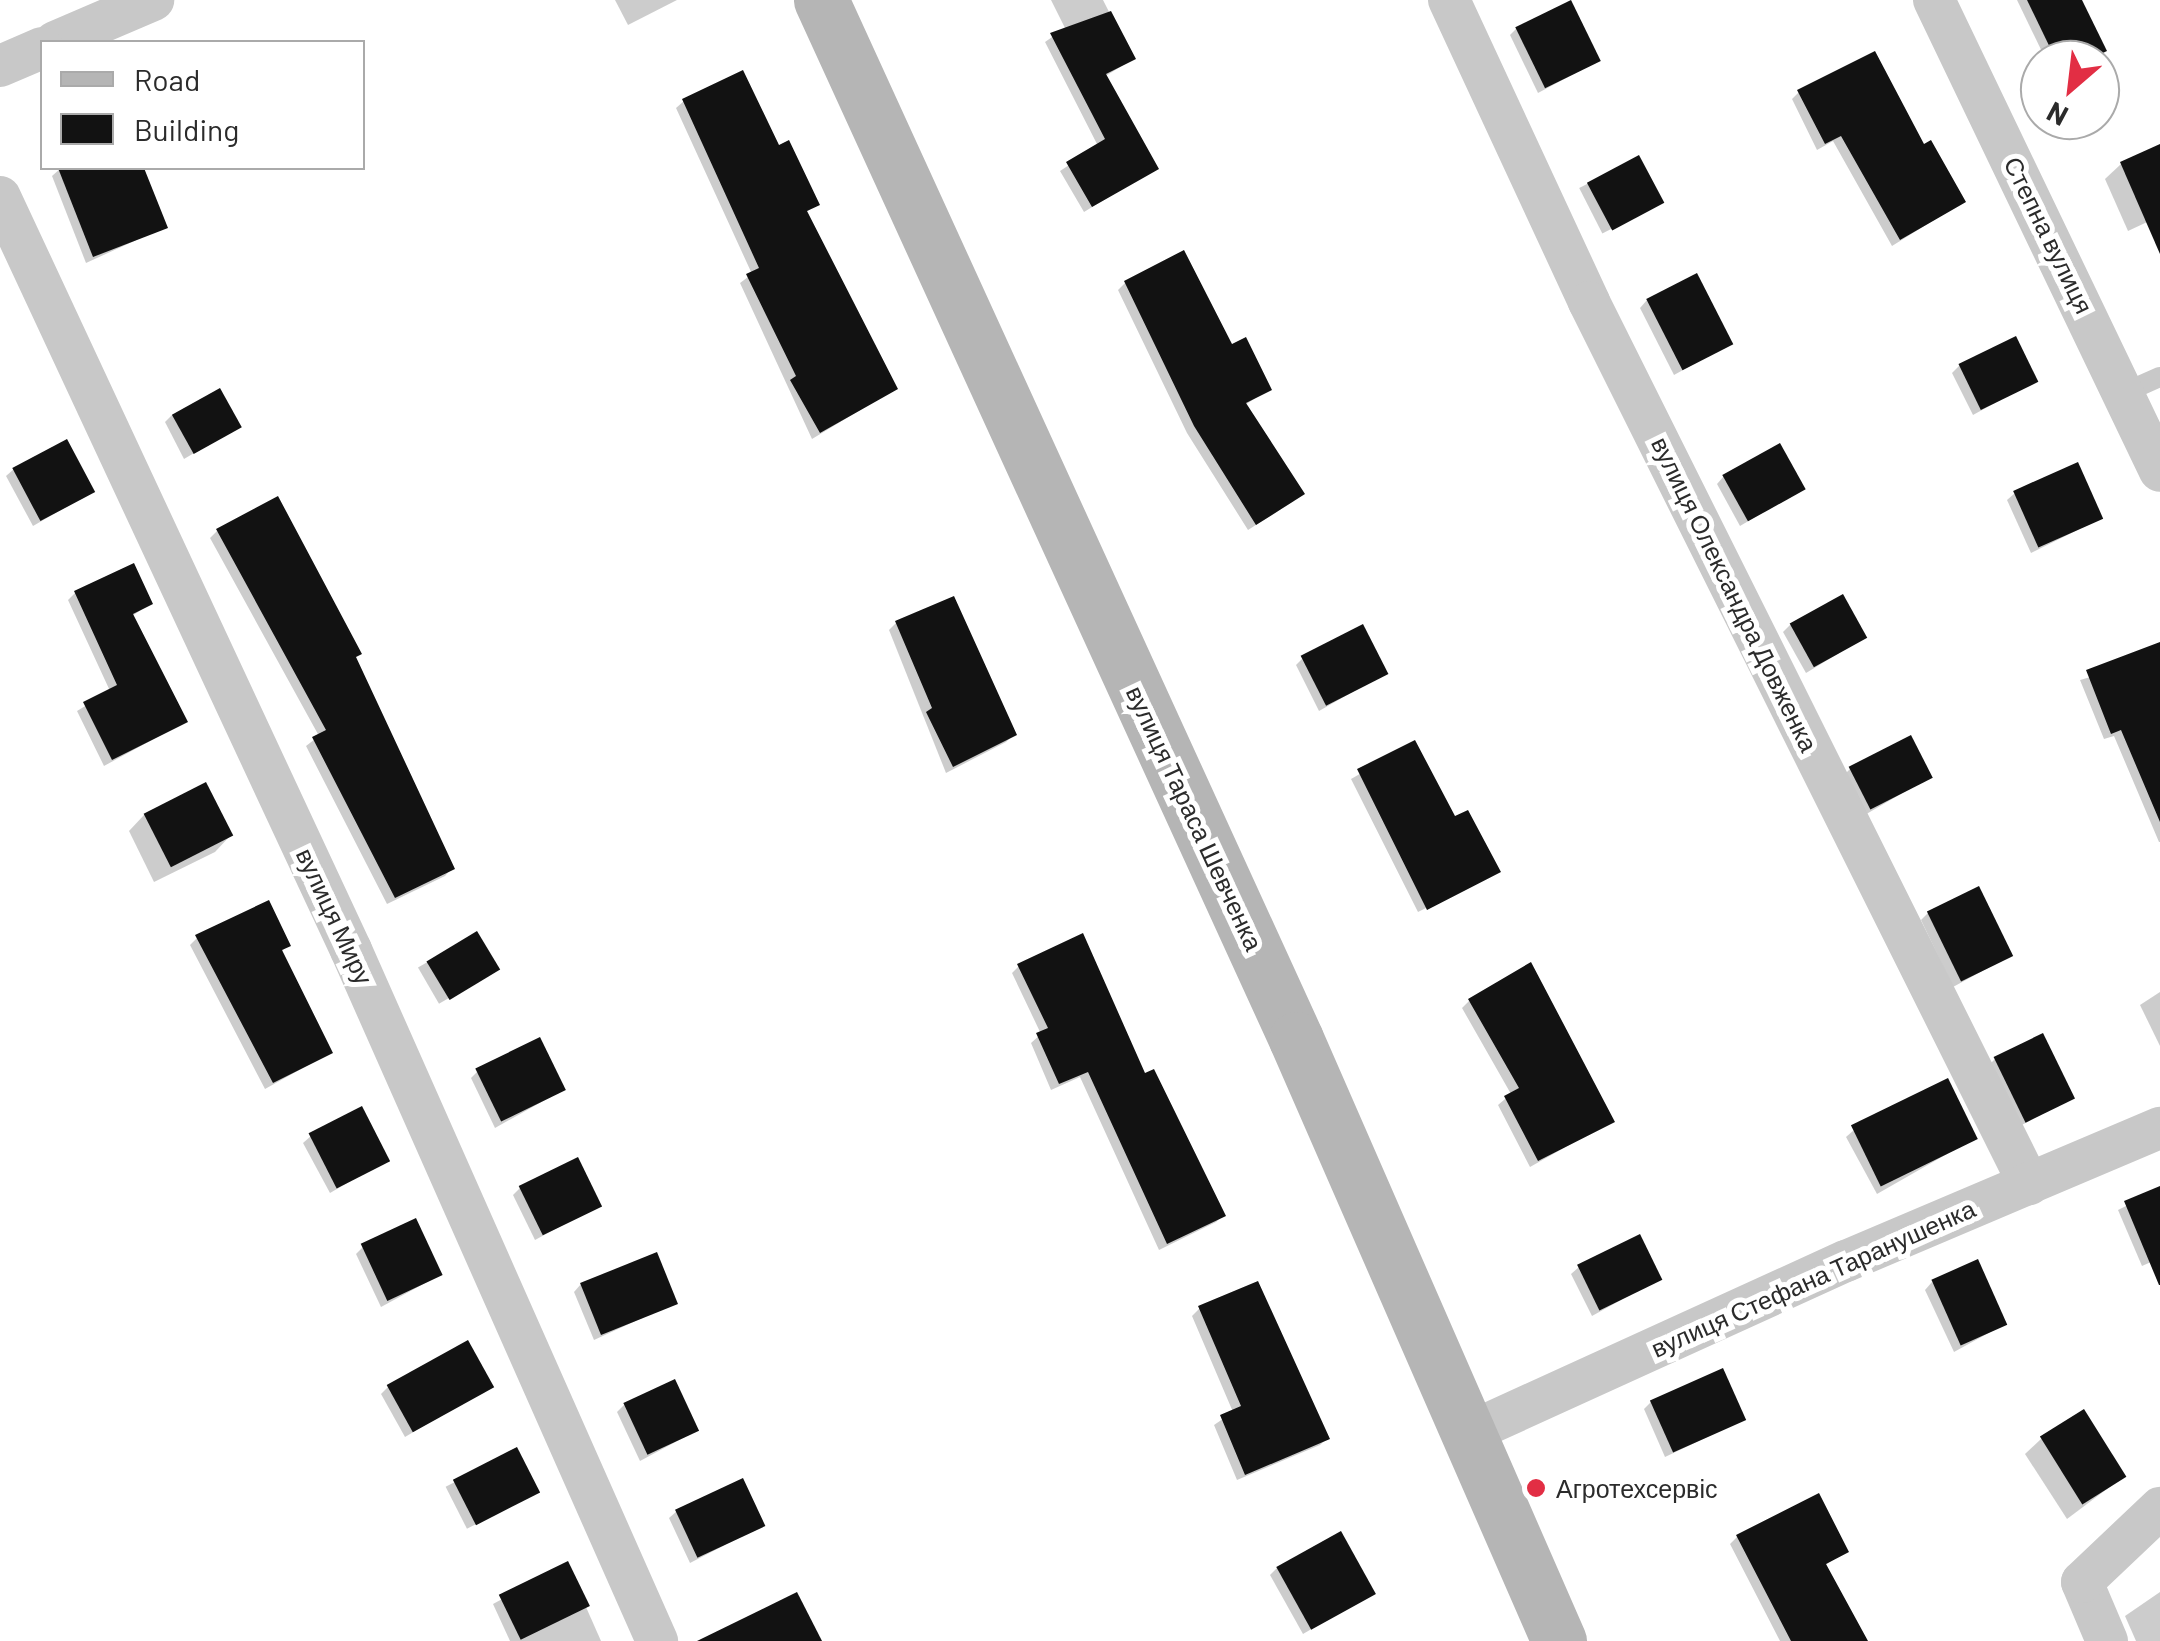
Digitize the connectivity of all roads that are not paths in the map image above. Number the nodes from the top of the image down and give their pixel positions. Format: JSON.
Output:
{"nodes":[{"id":1,"x":153,"y":0,"type":"edge"},
{"id":2,"x":821,"y":0,"type":"edge"},
{"id":3,"x":1448,"y":0,"type":"edge"},
{"id":4,"x":1934,"y":0,"type":"edge"},
{"id":5,"x":59,"y":40,"type":"edge"},
{"id":6,"x":40,"y":49,"type":"edge"},
{"id":7,"x":0,"y":66,"type":"edge"},
{"id":8,"x":0,"y":197,"type":"edge"},
{"id":9,"x":2143,"y":384,"type":"edge"},
{"id":10,"x":2160,"y":471,"type":"edge"},
{"id":11,"x":2160,"y":1128,"type":"edge"},
{"id":12,"x":2028,"y":1184,"type":"junction"},
{"id":13,"x":1468,"y":1434,"type":"junction"},
{"id":14,"x":2160,"y":1508,"type":"edge"},
{"id":15,"x":657,"y":1641,"type":"edge"},
{"id":16,"x":1559,"y":1641,"type":"edge"},
{"id":17,"x":2107,"y":1641,"type":"edge"}],
"edges":[{"from":1,"to":5,"type":"street"},
{"from":2,"to":13,"type":"street","name":"вулиця Тараса Шевченка"},
{"from":3,"to":12,"type":"street","name":"вулиця Олександра Довженка"},
{"from":4,"to":9,"type":"street","name":"Степна вулиця"},
{"from":6,"to":7,"type":"street"},
{"from":8,"to":15,"type":"street","name":"вулиця Миру"},
{"from":9,"to":10,"type":"street","name":"Степна вулиця"},
{"from":11,"to":12,"type":"street","name":"вулиця Стефана Таранушенка"},
{"from":12,"to":13,"type":"street","name":"вулиця Стефана Таранушенка"},
{"from":13,"to":16,"type":"street","name":"вулиця Тараса Шевченка"},
{"from":14,"to":17,"type":"street"}]}
